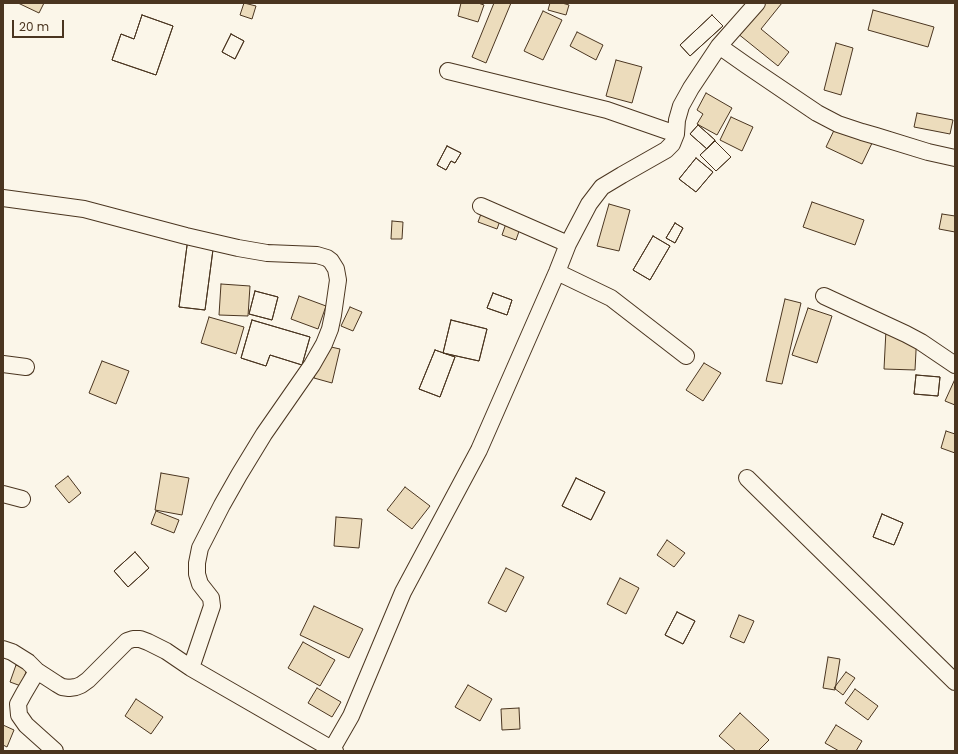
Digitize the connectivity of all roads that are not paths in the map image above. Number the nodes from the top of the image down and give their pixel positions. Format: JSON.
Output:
{"nodes":[{"id":1,"x":757,"y":3,"type":"edge"},
{"id":2,"x":719,"y":46,"type":"junction"},
{"id":3,"x":448,"y":70,"type":"dead end"},
{"id":4,"x":676,"y":134,"type":"junction"},
{"id":5,"x":955,"y":156,"type":"edge"},
{"id":6,"x":3,"y":198,"type":"edge"},
{"id":7,"x":481,"y":206,"type":"dead end"},
{"id":8,"x":568,"y":244,"type":"junction"},
{"id":9,"x":557,"y":272,"type":"junction"},
{"id":10,"x":824,"y":296,"type":"dead end"},
{"id":11,"x":686,"y":356,"type":"dead end"},
{"id":12,"x":3,"y":364,"type":"edge"},
{"id":13,"x":955,"y":365,"type":"edge"},
{"id":14,"x":26,"y":367,"type":"dead end"},
{"id":15,"x":747,"y":478,"type":"dead end"},
{"id":16,"x":3,"y":494,"type":"edge"},
{"id":17,"x":22,"y":499,"type":"dead end"},
{"id":18,"x":3,"y":649,"type":"edge"},
{"id":19,"x":191,"y":668,"type":"junction"},
{"id":20,"x":37,"y":671,"type":"junction"},
{"id":21,"x":955,"y":682,"type":"edge"},
{"id":22,"x":333,"y":750,"type":"edge"},
{"id":23,"x":55,"y":751,"type":"edge"}],
"edges":[{"from":1,"to":2,"type":"street"},
{"from":2,"to":4,"type":"street"},
{"from":2,"to":5,"type":"street"},
{"from":3,"to":4,"type":"street"},
{"from":4,"to":8,"type":"street"},
{"from":6,"to":19,"type":"street"},
{"from":7,"to":8,"type":"street"},
{"from":8,"to":9,"type":"street"},
{"from":9,"to":11,"type":"street"},
{"from":9,"to":22,"type":"street"},
{"from":10,"to":13,"type":"street"},
{"from":12,"to":14,"type":"street"},
{"from":15,"to":21,"type":"street"},
{"from":16,"to":17,"type":"street"},
{"from":18,"to":20,"type":"street"},
{"from":19,"to":20,"type":"street"},
{"from":19,"to":22,"type":"street"},
{"from":20,"to":23,"type":"street"}]}
